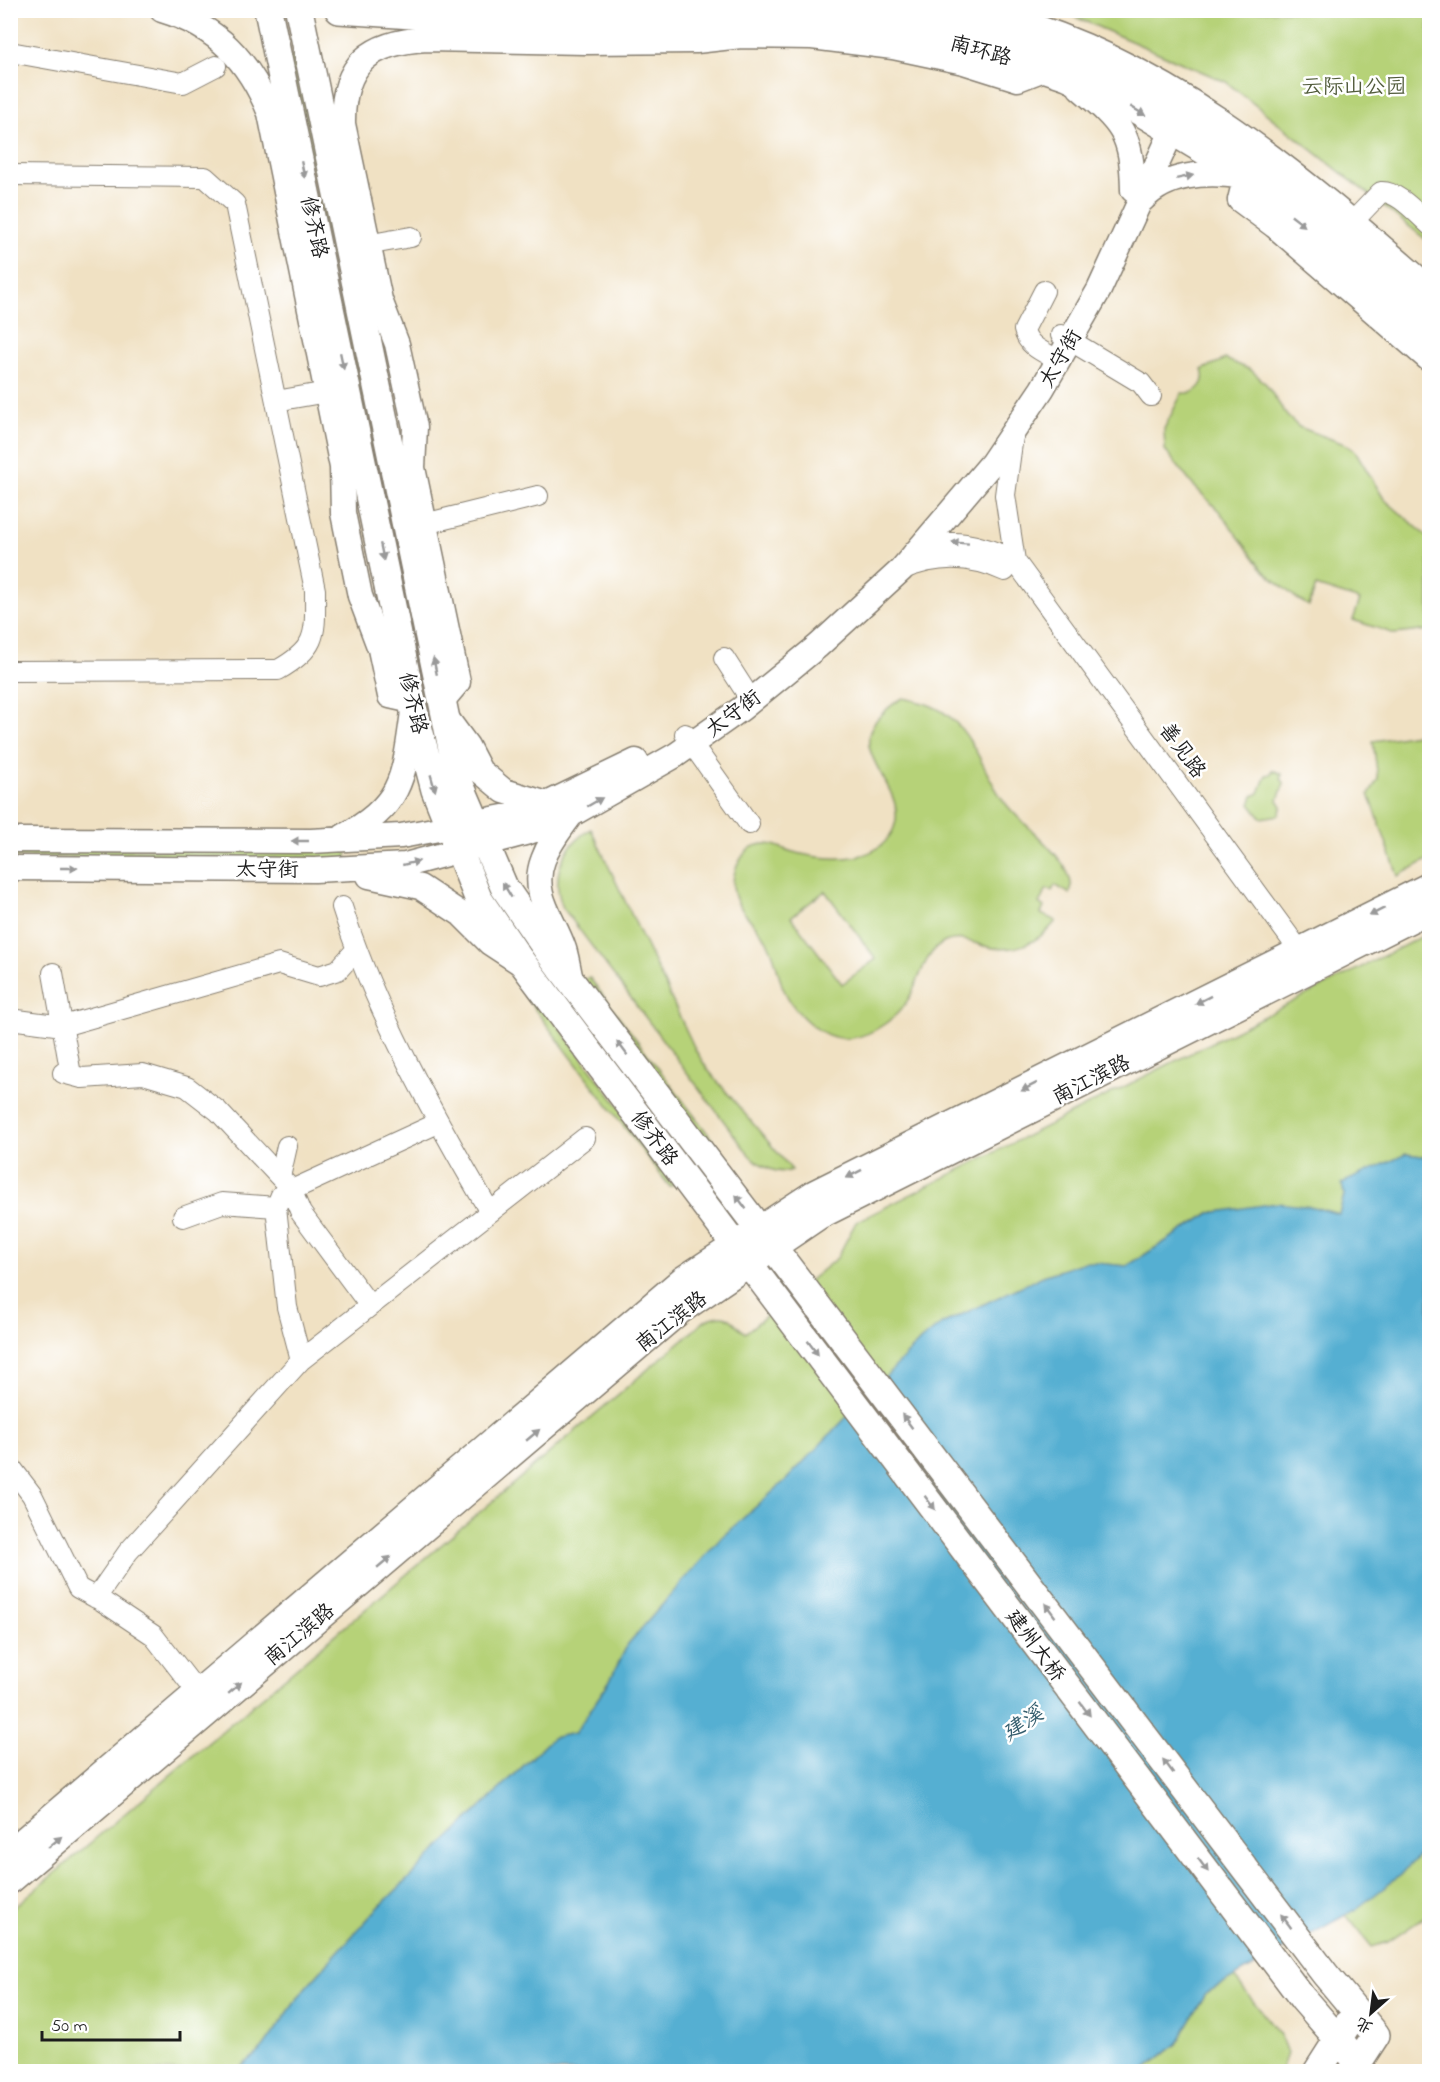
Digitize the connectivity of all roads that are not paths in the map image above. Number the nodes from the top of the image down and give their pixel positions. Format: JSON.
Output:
{"nodes":[{"id":1,"x":162,"y":10,"type":"edge"},
{"id":2,"x":190,"y":10,"type":"edge"},
{"id":3,"x":268,"y":10,"type":"edge"},
{"id":4,"x":299,"y":10,"type":"edge"},
{"id":5,"x":339,"y":10,"type":"edge"},
{"id":6,"x":913,"y":10,"type":"edge"},
{"id":7,"x":976,"y":10,"type":"edge"},
{"id":8,"x":438,"y":17,"type":"junction"},
{"id":9,"x":10,"y":52,"type":"edge"},
{"id":10,"x":216,"y":66,"type":"dead end"},
{"id":11,"x":1055,"y":72,"type":"junction"},
{"id":12,"x":1172,"y":119,"type":"junction"},
{"id":13,"x":294,"y":127,"type":"junction"},
{"id":14,"x":330,"y":160,"type":"junction"},
{"id":15,"x":10,"y":175,"type":"edge"},
{"id":16,"x":1243,"y":178,"type":"junction"},
{"id":17,"x":1136,"y":197,"type":"junction"},
{"id":18,"x":1430,"y":225,"type":"edge"},
{"id":19,"x":1347,"y":228,"type":"junction"},
{"id":20,"x":411,"y":237,"type":"dead end"},
{"id":21,"x":358,"y":246,"type":"junction"},
{"id":22,"x":1430,"y":290,"type":"edge"},
{"id":23,"x":1044,"y":291,"type":"dead end"},
{"id":24,"x":1430,"y":308,"type":"edge"},
{"id":25,"x":1430,"y":335,"type":"edge"},
{"id":26,"x":1059,"y":348,"type":"junction"},
{"id":27,"x":1430,"y":360,"type":"edge"},
{"id":28,"x":327,"y":392,"type":"junction"},
{"id":29,"x":1151,"y":396,"type":"dead end"},
{"id":30,"x":276,"y":401,"type":"junction"},
{"id":31,"x":1000,"y":445,"type":"junction"},
{"id":32,"x":538,"y":496,"type":"dead end"},
{"id":33,"x":416,"y":526,"type":"junction"},
{"id":34,"x":906,"y":559,"type":"junction"},
{"id":35,"x":1007,"y":562,"type":"junction"},
{"id":36,"x":724,"y":658,"type":"dead end"},
{"id":37,"x":10,"y":671,"type":"edge"},
{"id":38,"x":748,"y":695,"type":"junction"},
{"id":39,"x":413,"y":704,"type":"junction"},
{"id":40,"x":444,"y":709,"type":"junction"},
{"id":41,"x":688,"y":739,"type":"junction"},
{"id":42,"x":547,"y":804,"type":"junction"},
{"id":43,"x":570,"y":816,"type":"junction"},
{"id":44,"x":749,"y":824,"type":"dead end"},
{"id":45,"x":468,"y":836,"type":"junction"},
{"id":46,"x":338,"y":839,"type":"junction"},
{"id":47,"x":10,"y":840,"type":"edge"},
{"id":48,"x":10,"y":868,"type":"edge"},
{"id":49,"x":334,"y":869,"type":"junction"},
{"id":50,"x":1430,"y":886,"type":"edge"},
{"id":51,"x":342,"y":908,"type":"dead end"},
{"id":52,"x":1430,"y":909,"type":"edge"},
{"id":53,"x":356,"y":950,"type":"junction"},
{"id":54,"x":1302,"y":962,"type":"junction"},
{"id":55,"x":523,"y":964,"type":"junction"},
{"id":56,"x":53,"y":973,"type":"dead end"},
{"id":57,"x":571,"y":981,"type":"junction"},
{"id":58,"x":10,"y":1019,"type":"edge"},
{"id":59,"x":63,"y":1026,"type":"junction"},
{"id":60,"x":438,"y":1123,"type":"junction"},
{"id":61,"x":585,"y":1138,"type":"dead end"},
{"id":62,"x":287,"y":1146,"type":"dead end"},
{"id":63,"x":286,"y":1183,"type":"junction"},
{"id":64,"x":276,"y":1207,"type":"junction"},
{"id":65,"x":489,"y":1212,"type":"junction"},
{"id":66,"x":183,"y":1217,"type":"dead end"},
{"id":67,"x":767,"y":1238,"type":"junction"},
{"id":68,"x":742,"y":1254,"type":"junction"},
{"id":69,"x":801,"y":1282,"type":"joint"},
{"id":70,"x":777,"y":1301,"type":"joint"},
{"id":71,"x":370,"y":1306,"type":"junction"},
{"id":72,"x":301,"y":1360,"type":"junction"},
{"id":73,"x":10,"y":1466,"type":"edge"},
{"id":74,"x":96,"y":1598,"type":"junction"},
{"id":75,"x":204,"y":1700,"type":"junction"},
{"id":76,"x":10,"y":1853,"type":"edge"},
{"id":77,"x":10,"y":1880,"type":"edge"},
{"id":78,"x":1356,"y":2011,"type":"junction"},
{"id":79,"x":1338,"y":2039,"type":"junction"},
{"id":80,"x":1355,"y":2067,"type":"edge"},
{"id":81,"x":1317,"y":2072,"type":"edge"}],
"edges":[{"from":1,"to":28,"type":"street"},
{"from":2,"to":13,"type":"street"},
{"from":3,"to":13,"type":"main road","name":"修齐路"},
{"from":4,"to":14,"type":"main road","name":"修齐路"},
{"from":5,"to":8,"type":"main road","name":"南环路"},
{"from":6,"to":12,"type":"main road","name":"南环路"},
{"from":7,"to":19,"type":"street"},
{"from":8,"to":11,"type":"main road","name":"南环路"},
{"from":8,"to":14,"type":"street"},
{"from":9,"to":10,"type":"street"},
{"from":11,"to":12,"type":"main road","name":"南环路","one_way":true},
{"from":11,"to":17,"type":"street"},
{"from":11,"to":21,"type":"street"},
{"from":12,"to":16,"type":"main road","name":"南环路"},
{"from":12,"to":17,"type":"street","name":"太守街"},
{"from":12,"to":19,"type":"main road","name":"南环路"},
{"from":13,"to":39,"type":"main road","name":"修齐路","one_way":true},
{"from":14,"to":21,"type":"main road","name":"修齐路"},
{"from":15,"to":30,"type":"street"},
{"from":17,"to":16,"type":"street","one_way":true},
{"from":16,"to":25,"type":"main road","name":"南环路","one_way":true},
{"from":16,"to":27,"type":"street"},
{"from":17,"to":26,"type":"street","name":"太守街"},
{"from":18,"to":19,"type":"street"},
{"from":19,"to":22,"type":"street"},
{"from":19,"to":24,"type":"main road","name":"南环路"},
{"from":20,"to":21,"type":"street"},
{"from":21,"to":33,"type":"main road","name":"修齐路"},
{"from":23,"to":26,"type":"street"},
{"from":26,"to":29,"type":"street"},
{"from":26,"to":31,"type":"street","name":"太守街"},
{"from":28,"to":30,"type":"street"},
{"from":28,"to":39,"type":"street"},
{"from":30,"to":37,"type":"street"},
{"from":31,"to":34,"type":"street","name":"太守街"},
{"from":31,"to":35,"type":"street"},
{"from":31,"to":35,"type":"street"},
{"from":32,"to":33,"type":"street"},
{"from":33,"to":40,"type":"main road","name":"修齐路"},
{"from":34,"to":35,"type":"street"},
{"from":35,"to":34,"type":"street","one_way":true},
{"from":34,"to":38,"type":"street","name":"太守街"},
{"from":35,"to":54,"type":"street","name":"善见路"},
{"from":36,"to":38,"type":"street"},
{"from":38,"to":41,"type":"street","name":"太守街"},
{"from":39,"to":45,"type":"main road","name":"修齐路","one_way":true},
{"from":39,"to":46,"type":"street"},
{"from":40,"to":42,"type":"street"},
{"from":40,"to":45,"type":"main road","name":"修齐路"},
{"from":41,"to":42,"type":"street","name":"太守街"},
{"from":43,"to":41,"type":"street","name":"太守街","one_way":true},
{"from":41,"to":44,"type":"street"},
{"from":42,"to":45,"type":"street","name":"太守街"},
{"from":43,"to":45,"type":"street","name":"太守街"},
{"from":43,"to":57,"type":"street"},
{"from":45,"to":46,"type":"street","name":"太守街"},
{"from":49,"to":45,"type":"street","name":"太守街","one_way":true},
{"from":45,"to":55,"type":"main road","name":"修齐路"},
{"from":57,"to":45,"type":"main road","name":"修齐路","one_way":true},
{"from":46,"to":47,"type":"street","name":"太守街","one_way":true},
{"from":48,"to":49,"type":"street","name":"太守街","one_way":true},
{"from":49,"to":55,"type":"street"},
{"from":50,"to":54,"type":"main road","name":"南江滨路","one_way":true},
{"from":51,"to":53,"type":"street"},
{"from":52,"to":54,"type":"main road","name":"南江滨路"},
{"from":53,"to":59,"type":"street"},
{"from":53,"to":60,"type":"street"},
{"from":54,"to":67,"type":"main road","name":"南江滨路"},
{"from":55,"to":68,"type":"main road","name":"修齐路"},
{"from":56,"to":59,"type":"street"},
{"from":67,"to":57,"type":"main road","name":"修齐路","one_way":true},
{"from":58,"to":59,"type":"street"},
{"from":59,"to":63,"type":"street"},
{"from":60,"to":63,"type":"street"},
{"from":60,"to":65,"type":"street"},
{"from":61,"to":65,"type":"street"},
{"from":62,"to":63,"type":"street"},
{"from":63,"to":64,"type":"street"},
{"from":63,"to":71,"type":"street"},
{"from":64,"to":66,"type":"street"},
{"from":64,"to":72,"type":"street"},
{"from":65,"to":71,"type":"street"},
{"from":67,"to":68,"type":"main road","name":"南江滨路"},
{"from":67,"to":69,"type":"main road","name":"修齐路"},
{"from":68,"to":70,"type":"main road","name":"修齐路"},
{"from":68,"to":75,"type":"main road","name":"南江滨路"},
{"from":78,"to":69,"type":"main road","name":"建州大桥","one_way":true},
{"from":70,"to":79,"type":"main road","name":"建州大桥","one_way":true},
{"from":71,"to":72,"type":"street"},
{"from":72,"to":74,"type":"street"},
{"from":73,"to":74,"type":"street"},
{"from":74,"to":75,"type":"street"},
{"from":75,"to":76,"type":"main road","name":"南江滨路"},
{"from":77,"to":75,"type":"main road","name":"南江滨路","one_way":true},
{"from":78,"to":79,"type":"main road"},
{"from":78,"to":80,"type":"main road","name":"建州大桥"},
{"from":79,"to":80,"type":"main road","name":"建州大桥"},
{"from":79,"to":81,"type":"main road"}]}
